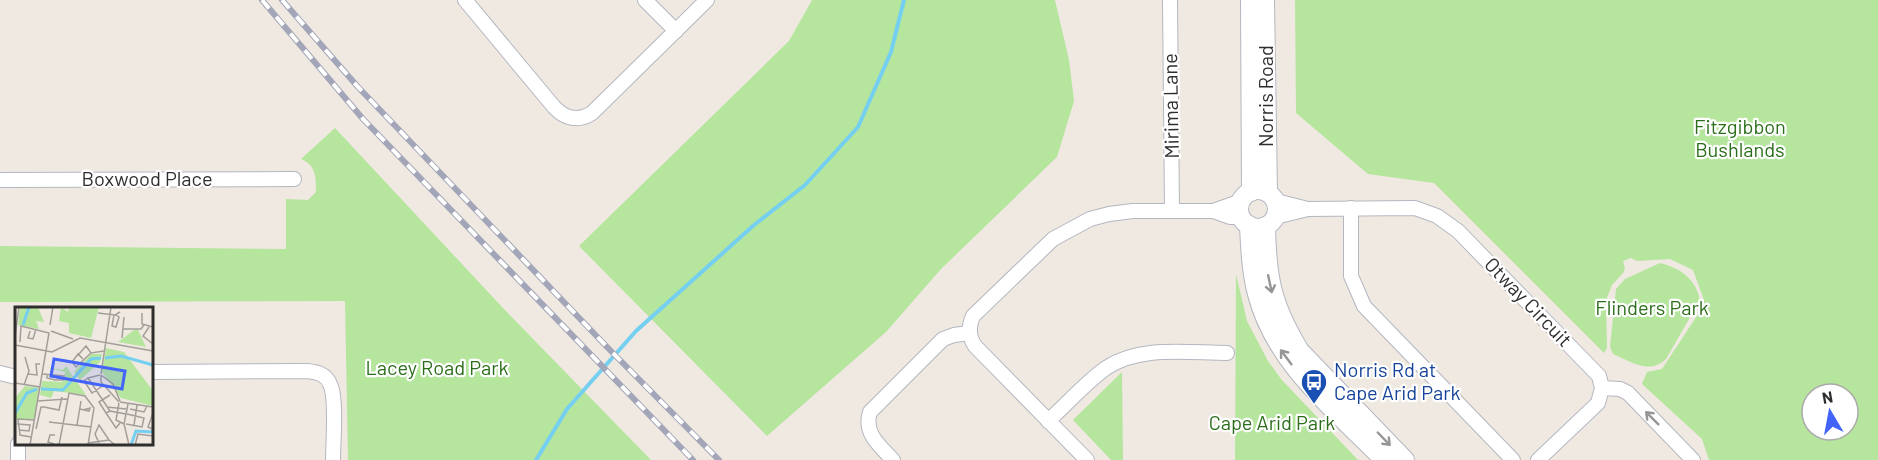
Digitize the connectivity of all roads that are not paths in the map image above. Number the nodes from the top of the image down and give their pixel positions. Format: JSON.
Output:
{"nodes":[{"id":1,"x":465,"y":0,"type":"edge"},
{"id":2,"x":645,"y":0,"type":"edge"},
{"id":3,"x":707,"y":0,"type":"edge"},
{"id":4,"x":1170,"y":0,"type":"edge"},
{"id":5,"x":1250,"y":0,"type":"edge"},
{"id":6,"x":1265,"y":0,"type":"edge"},
{"id":7,"x":676,"y":31,"type":"junction"},
{"id":8,"x":294,"y":178,"type":"dead end"},
{"id":9,"x":0,"y":180,"type":"edge"},
{"id":10,"x":1351,"y":208,"type":"junction"},
{"id":11,"x":1258,"y":209,"type":"junction"},
{"id":12,"x":1172,"y":211,"type":"junction"},
{"id":13,"x":969,"y":333,"type":"junction"},
{"id":14,"x":1227,"y":353,"type":"dead end"},
{"id":15,"x":153,"y":372,"type":"edge"},
{"id":16,"x":0,"y":373,"type":"edge"},
{"id":17,"x":15,"y":377,"type":"edge"},
{"id":18,"x":1602,"y":388,"type":"junction"},
{"id":19,"x":1048,"y":421,"type":"junction"},
{"id":20,"x":333,"y":460,"type":"edge"},
{"id":21,"x":893,"y":460,"type":"edge"},
{"id":22,"x":1087,"y":460,"type":"edge"},
{"id":23,"x":1384,"y":460,"type":"edge"},
{"id":24,"x":1404,"y":460,"type":"edge"},
{"id":25,"x":1513,"y":460,"type":"edge"},
{"id":26,"x":1538,"y":460,"type":"edge"},
{"id":27,"x":1693,"y":460,"type":"edge"}],
"edges":[{"from":1,"to":7,"type":"street"},
{"from":2,"to":7,"type":"street"},
{"from":3,"to":7,"type":"street"},
{"from":4,"to":12,"type":"street","name":"Mirima Lane"},
{"from":5,"to":11,"type":"main road","name":"Norris Road"},
{"from":6,"to":11,"type":"main road","name":"Norris Road"},
{"from":8,"to":9,"type":"street","name":"Boxwood Place"},
{"from":10,"to":11,"type":"street","name":"Otway Circuit"},
{"from":10,"to":18,"type":"street","name":"Otway Circuit"},
{"from":10,"to":25,"type":"street"},
{"from":11,"to":12,"type":"street","name":"Otway Circuit"},
{"from":23,"to":11,"type":"main road","name":"Norris Road","one_way":true},
{"from":11,"to":24,"type":"main road","name":"Norris Road","one_way":true},
{"from":12,"to":13,"type":"street","name":"Otway Circuit"},
{"from":13,"to":19,"type":"street"},
{"from":13,"to":21,"type":"street"},
{"from":14,"to":19,"type":"street"},
{"from":15,"to":20,"type":"street"},
{"from":16,"to":17,"type":"street"},
{"from":18,"to":26,"type":"street"},
{"from":27,"to":18,"type":"street","one_way":true},
{"from":19,"to":22,"type":"street"}]}
